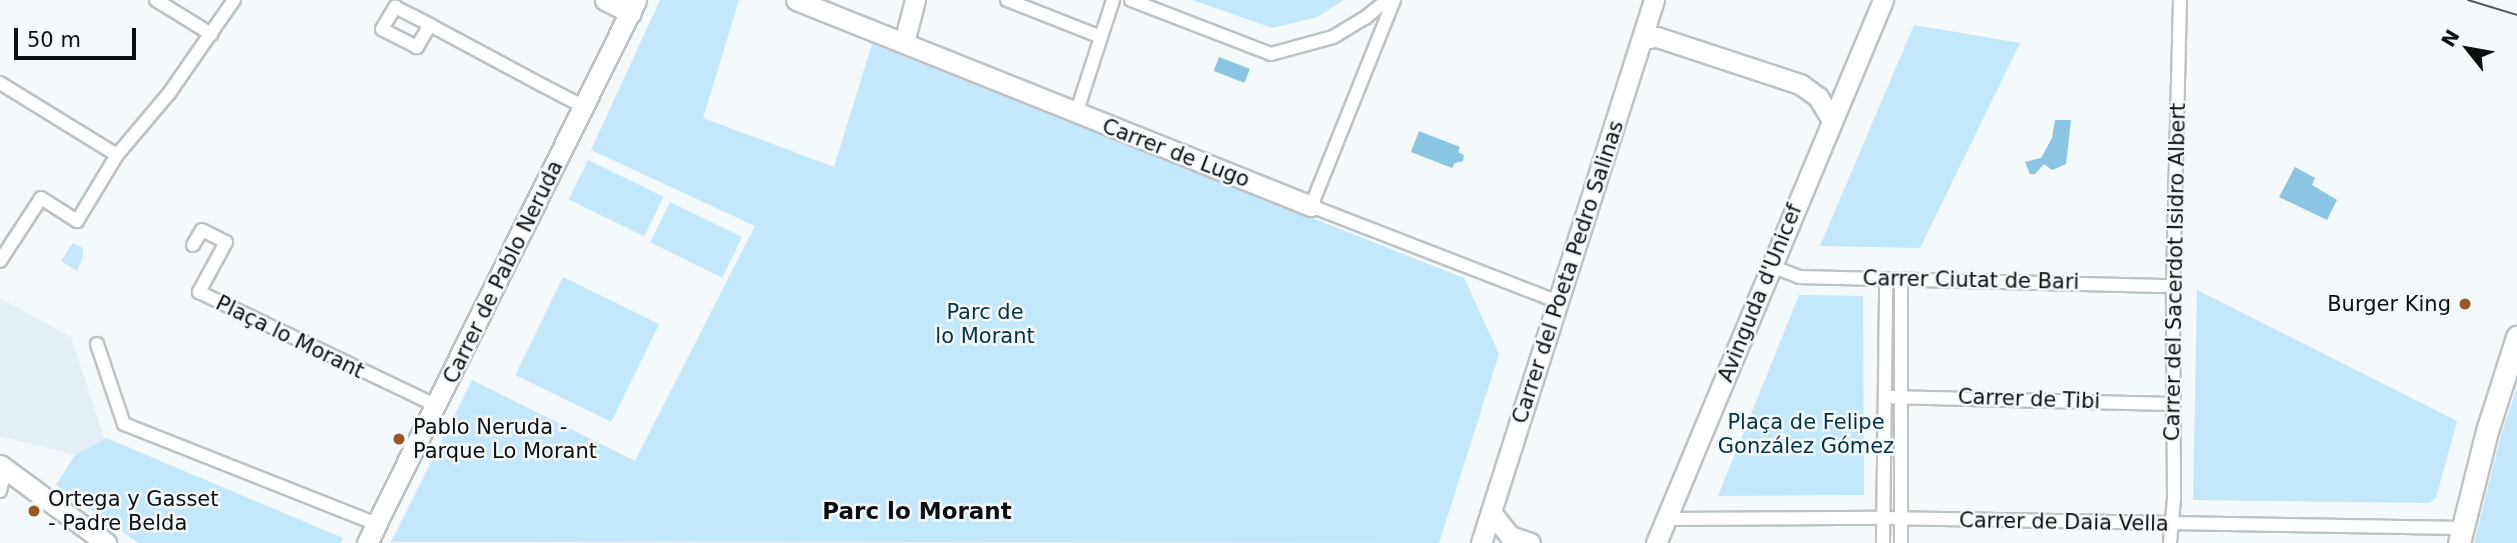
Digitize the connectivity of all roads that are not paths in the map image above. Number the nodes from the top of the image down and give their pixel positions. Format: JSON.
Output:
{"nodes":[{"id":1,"x":156,"y":0,"type":"edge"},
{"id":2,"x":234,"y":0,"type":"edge"},
{"id":3,"x":605,"y":0,"type":"edge"},
{"id":4,"x":796,"y":0,"type":"edge"},
{"id":5,"x":915,"y":0,"type":"edge"},
{"id":6,"x":1007,"y":0,"type":"edge"},
{"id":7,"x":1113,"y":0,"type":"edge"},
{"id":8,"x":1131,"y":0,"type":"edge"},
{"id":9,"x":1387,"y":0,"type":"edge"},
{"id":10,"x":1394,"y":0,"type":"edge"},
{"id":11,"x":1654,"y":0,"type":"edge"},
{"id":12,"x":1883,"y":0,"type":"edge"},
{"id":13,"x":2180,"y":0,"type":"edge"},
{"id":14,"x":634,"y":6,"type":"edge"},
{"id":15,"x":430,"y":25,"type":"dead end"},
{"id":16,"x":211,"y":34,"type":"junction"},
{"id":17,"x":1101,"y":37,"type":"junction"},
{"id":18,"x":1642,"y":38,"type":"junction"},
{"id":19,"x":904,"y":42,"type":"junction"},
{"id":20,"x":0,"y":83,"type":"edge"},
{"id":21,"x":584,"y":107,"type":"junction"},
{"id":22,"x":1076,"y":114,"type":"junction"},
{"id":23,"x":1832,"y":119,"type":"junction"},
{"id":24,"x":117,"y":155,"type":"junction"},
{"id":25,"x":1311,"y":205,"type":"junction"},
{"id":26,"x":193,"y":245,"type":"dead end"},
{"id":27,"x":0,"y":261,"type":"edge"},
{"id":28,"x":1771,"y":266,"type":"junction"},
{"id":29,"x":1886,"y":279,"type":"junction"},
{"id":30,"x":1900,"y":279,"type":"junction"},
{"id":31,"x":2173,"y":286,"type":"junction"},
{"id":32,"x":1558,"y":302,"type":"junction"},
{"id":33,"x":2517,"y":337,"type":"edge"},
{"id":34,"x":97,"y":344,"type":"dead end"},
{"id":35,"x":1900,"y":395,"type":"junction"},
{"id":36,"x":1885,"y":397,"type":"junction"},
{"id":37,"x":2173,"y":404,"type":"junction"},
{"id":38,"x":437,"y":406,"type":"junction"},
{"id":39,"x":3,"y":466,"type":"edge"},
{"id":40,"x":0,"y":491,"type":"edge"},
{"id":41,"x":1491,"y":512,"type":"junction"},
{"id":42,"x":1884,"y":518,"type":"junction"},
{"id":43,"x":1666,"y":519,"type":"junction"},
{"id":44,"x":1902,"y":519,"type":"junction"},
{"id":45,"x":377,"y":524,"type":"junction"},
{"id":46,"x":2172,"y":524,"type":"junction"},
{"id":47,"x":2461,"y":536,"type":"edge"},
{"id":48,"x":106,"y":543,"type":"edge"},
{"id":49,"x":367,"y":543,"type":"edge"},
{"id":50,"x":1481,"y":543,"type":"edge"},
{"id":51,"x":1530,"y":543,"type":"edge"},
{"id":52,"x":1656,"y":543,"type":"edge"},
{"id":53,"x":1883,"y":543,"type":"edge"},
{"id":54,"x":1901,"y":543,"type":"edge"},
{"id":55,"x":2170,"y":543,"type":"edge"}],
"edges":[{"from":1,"to":16,"type":"street"},
{"from":2,"to":16,"type":"street"},
{"from":3,"to":14,"type":"main road"},
{"from":4,"to":19,"type":"main road","name":"Carrer de Lugo"},
{"from":5,"to":19,"type":"main road"},
{"from":6,"to":17,"type":"street"},
{"from":7,"to":17,"type":"street"},
{"from":8,"to":9,"type":"street"},
{"from":10,"to":25,"type":"street"},
{"from":11,"to":18,"type":"main road","name":"Carrer del Poeta Pedro Salinas"},
{"from":12,"to":23,"type":"main road","name":"Avinguda d'Unicef"},
{"from":13,"to":31,"type":"street","name":"Carrer del Sacerdot Isidro Albert"},
{"from":14,"to":21,"type":"main road","name":"Carrer de Pablo Neruda"},
{"from":15,"to":21,"type":"street"},
{"from":16,"to":24,"type":"street"},
{"from":17,"to":22,"type":"street"},
{"from":18,"to":23,"type":"main road"},
{"from":18,"to":32,"type":"main road","name":"Carrer del Poeta Pedro Salinas"},
{"from":19,"to":22,"type":"main road","name":"Carrer de Lugo"},
{"from":20,"to":24,"type":"street"},
{"from":21,"to":38,"type":"main road","name":"Carrer de Pablo Neruda"},
{"from":22,"to":25,"type":"main road","name":"Carrer de Lugo"},
{"from":23,"to":28,"type":"main road","name":"Avinguda d'Unicef"},
{"from":24,"to":27,"type":"street"},
{"from":25,"to":32,"type":"street","name":"Carrer de Lugo"},
{"from":26,"to":38,"type":"street","name":"Plaça lo Morant"},
{"from":28,"to":29,"type":"street","name":"Carrer Ciutat de Bari"},
{"from":28,"to":43,"type":"main road","name":"Avinguda d'Unicef"},
{"from":29,"to":30,"type":"street","name":"Carrer Ciutat de Bari"},
{"from":29,"to":36,"type":"street"},
{"from":30,"to":31,"type":"street","name":"Carrer Ciutat de Bari"},
{"from":30,"to":35,"type":"street"},
{"from":31,"to":37,"type":"street","name":"Carrer del Sacerdot Isidro Albert"},
{"from":32,"to":41,"type":"main road","name":"Carrer del Poeta Pedro Salinas"},
{"from":33,"to":47,"type":"main road"},
{"from":34,"to":45,"type":"street"},
{"from":35,"to":36,"type":"street","name":"Carrer de Tibi"},
{"from":35,"to":37,"type":"street","name":"Carrer de Tibi"},
{"from":35,"to":44,"type":"street"},
{"from":36,"to":42,"type":"street"},
{"from":37,"to":46,"type":"street","name":"Carrer del Sacerdot Isidro Albert"},
{"from":38,"to":45,"type":"main road","name":"Carrer de Pablo Neruda"},
{"from":39,"to":40,"type":"street"},
{"from":39,"to":48,"type":"main road"},
{"from":41,"to":50,"type":"main road","name":"Carrer del Poeta Pedro Salinas"},
{"from":41,"to":51,"type":"main road"},
{"from":42,"to":43,"type":"street","name":"Carrer de Daia Vella"},
{"from":42,"to":44,"type":"street","name":"Carrer de Daia Vella"},
{"from":42,"to":53,"type":"street"},
{"from":43,"to":52,"type":"main road","name":"Avinguda d'Unicef"},
{"from":44,"to":46,"type":"street","name":"Carrer de Daia Vella"},
{"from":44,"to":54,"type":"street"},
{"from":45,"to":49,"type":"main road","name":"Carrer de Pablo Neruda"},
{"from":46,"to":47,"type":"street","name":"Carrer de Daia Vella"},
{"from":46,"to":55,"type":"street","name":"Carrer del Sacerdot Isidro Albert"}]}
